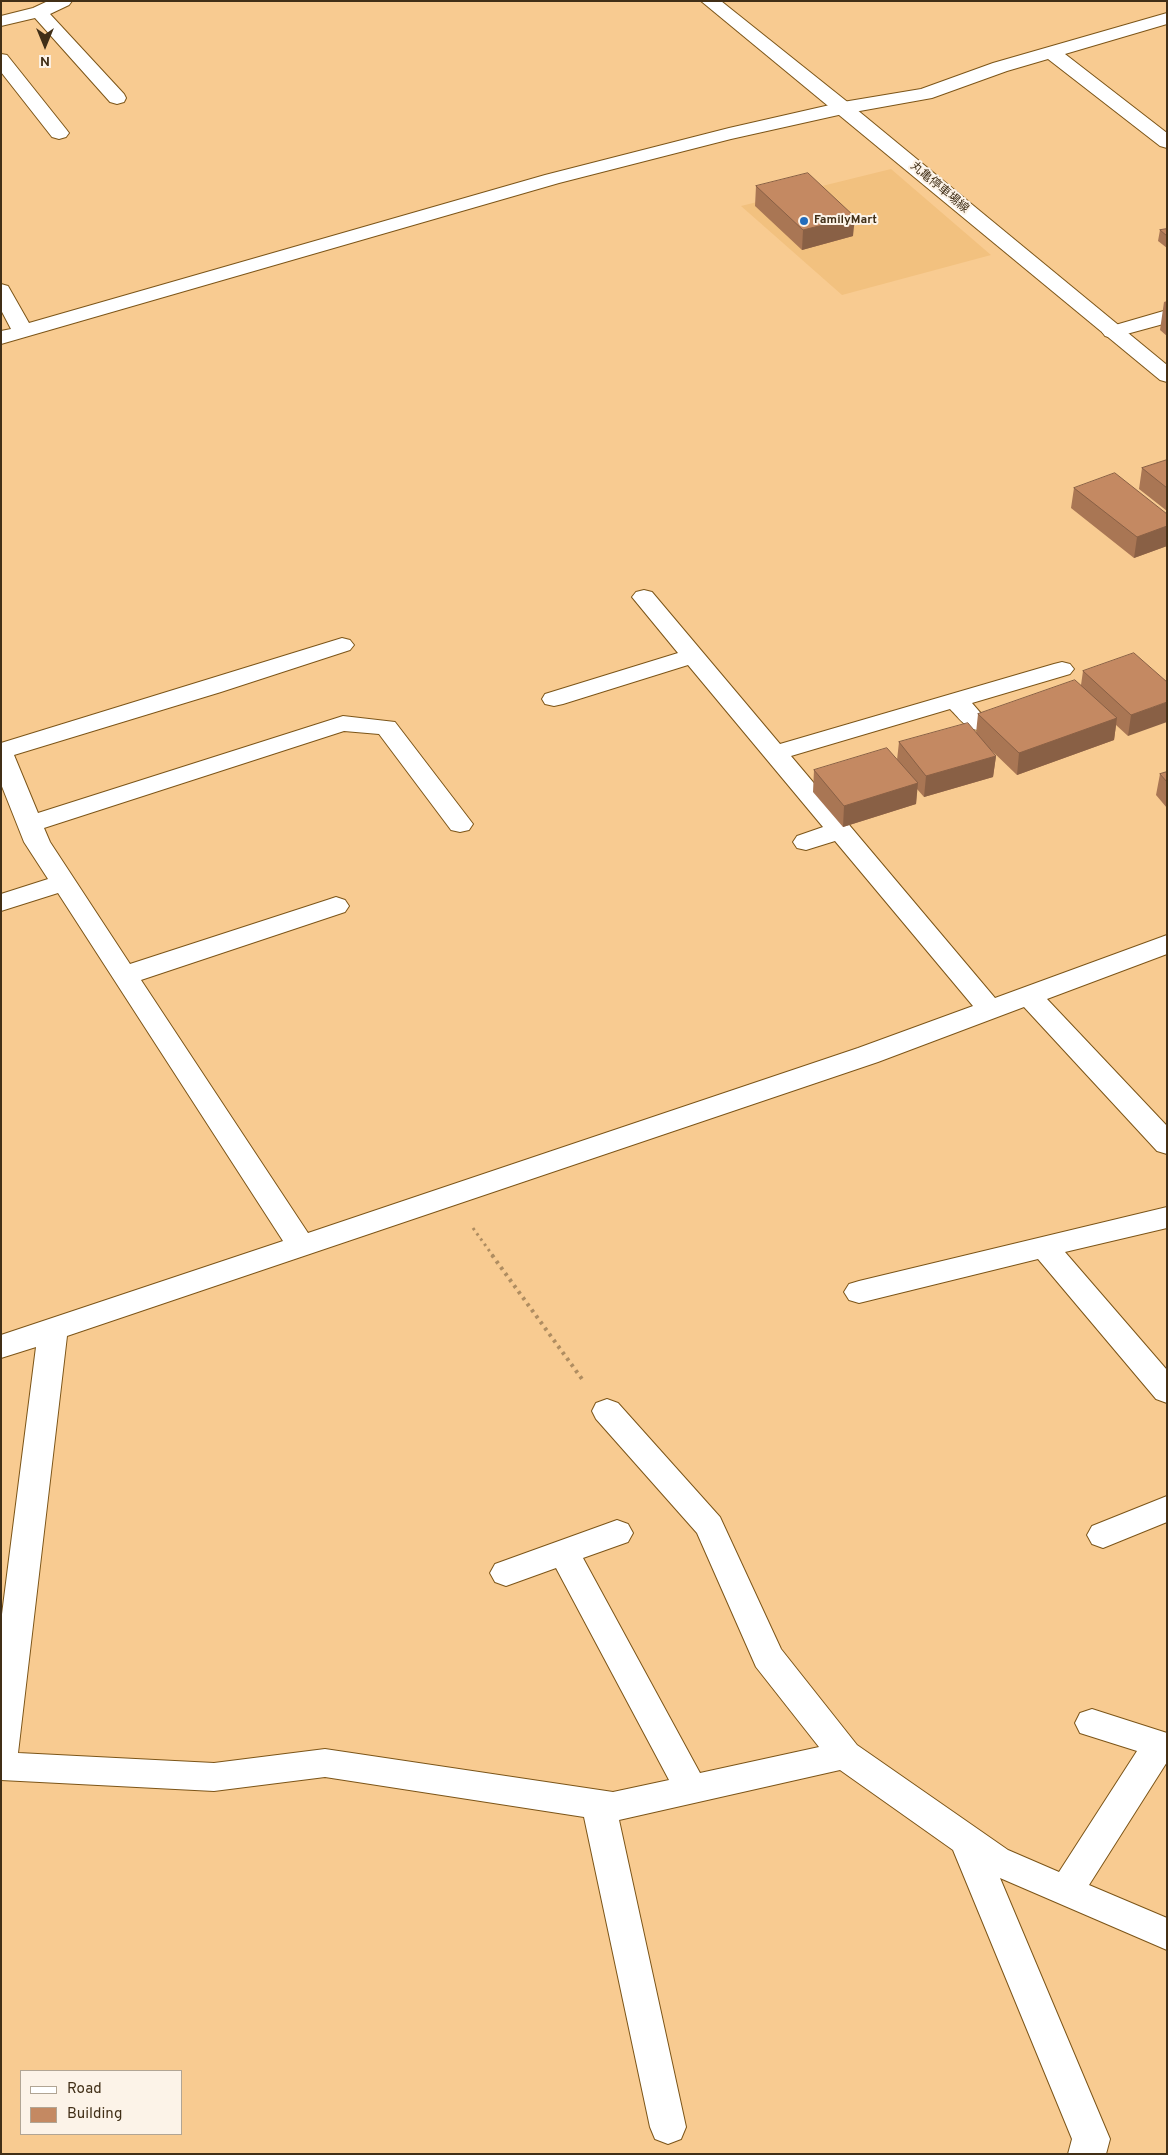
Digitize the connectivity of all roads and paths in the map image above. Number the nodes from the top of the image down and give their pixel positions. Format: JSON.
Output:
{"nodes":[{"id":1,"x":63,"y":1,"type":"edge"},
{"id":2,"x":710,"y":1,"type":"edge"},
{"id":3,"x":39,"y":12,"type":"junction"},
{"id":4,"x":1167,"y":18,"type":"edge"},
{"id":5,"x":1,"y":21,"type":"edge"},
{"id":6,"x":1051,"y":52,"type":"junction"},
{"id":7,"x":1,"y":59,"type":"edge"},
{"id":8,"x":117,"y":98,"type":"dead end"},
{"id":9,"x":843,"y":108,"type":"junction"},
{"id":10,"x":59,"y":133,"type":"dead end"},
{"id":11,"x":1167,"y":142,"type":"edge"},
{"id":12,"x":1,"y":290,"type":"edge"},
{"id":13,"x":1167,"y":316,"type":"edge"},
{"id":14,"x":23,"y":332,"type":"junction"},
{"id":15,"x":1112,"y":332,"type":"junction"},
{"id":16,"x":1,"y":338,"type":"edge"},
{"id":17,"x":1167,"y":376,"type":"edge"},
{"id":18,"x":644,"y":597,"type":"dead end"},
{"id":19,"x":342,"y":645,"type":"dead end"},
{"id":20,"x":693,"y":656,"type":"junction"},
{"id":21,"x":1062,"y":669,"type":"dead end"},
{"id":22,"x":554,"y":699,"type":"dead end"},
{"id":23,"x":956,"y":700,"type":"junction"},
{"id":24,"x":978,"y":724,"type":"edge"},
{"id":25,"x":1,"y":752,"type":"edge"},
{"id":26,"x":775,"y":753,"type":"junction"},
{"id":27,"x":29,"y":824,"type":"junction"},
{"id":28,"x":460,"y":824,"type":"dead end"},
{"id":29,"x":839,"y":830,"type":"junction"},
{"id":30,"x":806,"y":842,"type":"dead end"},
{"id":31,"x":62,"y":883,"type":"junction"},
{"id":32,"x":1,"y":903,"type":"edge"},
{"id":33,"x":336,"y":906,"type":"dead end"},
{"id":34,"x":1167,"y":944,"type":"edge"},
{"id":35,"x":123,"y":976,"type":"junction"},
{"id":36,"x":1028,"y":996,"type":"junction"},
{"id":37,"x":990,"y":1009,"type":"junction"},
{"id":38,"x":1167,"y":1144,"type":"edge"},
{"id":39,"x":465,"y":1190,"type":"junction"},
{"id":40,"x":1167,"y":1217,"type":"edge"},
{"id":41,"x":302,"y":1246,"type":"junction"},
{"id":42,"x":1044,"y":1247,"type":"junction"},
{"id":43,"x":859,"y":1292,"type":"dead end"},
{"id":44,"x":53,"y":1330,"type":"junction"},
{"id":45,"x":1,"y":1347,"type":"edge"},
{"id":46,"x":1167,"y":1391,"type":"edge"},
{"id":47,"x":607,"y":1411,"type":"joint"},
{"id":48,"x":1167,"y":1508,"type":"edge"},
{"id":49,"x":617,"y":1533,"type":"dead end"},
{"id":50,"x":1103,"y":1535,"type":"dead end"},
{"id":51,"x":563,"y":1552,"type":"junction"},
{"id":52,"x":506,"y":1573,"type":"dead end"},
{"id":53,"x":1092,"y":1723,"type":"dead end"},
{"id":54,"x":1163,"y":1746,"type":"edge"},
{"id":55,"x":845,"y":1756,"type":"junction"},
{"id":56,"x":1,"y":1757,"type":"edge"},
{"id":57,"x":1,"y":1766,"type":"edge"},
{"id":58,"x":692,"y":1790,"type":"junction"},
{"id":59,"x":598,"y":1804,"type":"junction"},
{"id":60,"x":967,"y":1842,"type":"junction"},
{"id":61,"x":1066,"y":1891,"type":"junction"},
{"id":62,"x":1167,"y":1934,"type":"edge"},
{"id":63,"x":668,"y":2127,"type":"dead end"},
{"id":64,"x":1087,"y":2154,"type":"edge"}],
"edges":[{"from":1,"to":3,"type":"street"},
{"from":2,"to":9,"type":"street","name":"丸亀停車場線"},
{"from":3,"to":5,"type":"street"},
{"from":3,"to":8,"type":"street"},
{"from":4,"to":6,"type":"street"},
{"from":6,"to":9,"type":"street"},
{"from":6,"to":11,"type":"street"},
{"from":7,"to":10,"type":"street"},
{"from":9,"to":14,"type":"street"},
{"from":9,"to":15,"type":"street","name":"丸亀停車場線"},
{"from":12,"to":14,"type":"street"},
{"from":13,"to":15,"type":"street"},
{"from":14,"to":16,"type":"street"},
{"from":15,"to":17,"type":"street","name":"丸亀停車場線"},
{"from":18,"to":20,"type":"street"},
{"from":19,"to":25,"type":"street"},
{"from":20,"to":22,"type":"street"},
{"from":20,"to":26,"type":"street"},
{"from":21,"to":23,"type":"street"},
{"from":23,"to":24,"type":"street"},
{"from":23,"to":26,"type":"street"},
{"from":25,"to":27,"type":"street"},
{"from":26,"to":29,"type":"street"},
{"from":27,"to":28,"type":"street"},
{"from":27,"to":31,"type":"street"},
{"from":29,"to":30,"type":"street"},
{"from":29,"to":37,"type":"street"},
{"from":31,"to":32,"type":"street"},
{"from":31,"to":35,"type":"street"},
{"from":33,"to":35,"type":"street"},
{"from":34,"to":36,"type":"street"},
{"from":35,"to":41,"type":"street"},
{"from":36,"to":37,"type":"street"},
{"from":36,"to":38,"type":"street"},
{"from":37,"to":39,"type":"street"},
{"from":39,"to":41,"type":"street"},
{"from":39,"to":47,"type":"path"},
{"from":40,"to":42,"type":"street"},
{"from":41,"to":44,"type":"street"},
{"from":42,"to":43,"type":"street"},
{"from":42,"to":46,"type":"street"},
{"from":44,"to":45,"type":"street"},
{"from":44,"to":56,"type":"street"},
{"from":47,"to":55,"type":"street"},
{"from":48,"to":50,"type":"street"},
{"from":49,"to":51,"type":"street"},
{"from":51,"to":52,"type":"street"},
{"from":51,"to":58,"type":"street"},
{"from":53,"to":54,"type":"street"},
{"from":54,"to":61,"type":"street"},
{"from":55,"to":58,"type":"street"},
{"from":55,"to":60,"type":"street"},
{"from":57,"to":59,"type":"street"},
{"from":58,"to":59,"type":"street"},
{"from":59,"to":63,"type":"street"},
{"from":60,"to":61,"type":"street"},
{"from":60,"to":64,"type":"street"},
{"from":61,"to":62,"type":"street"}]}
